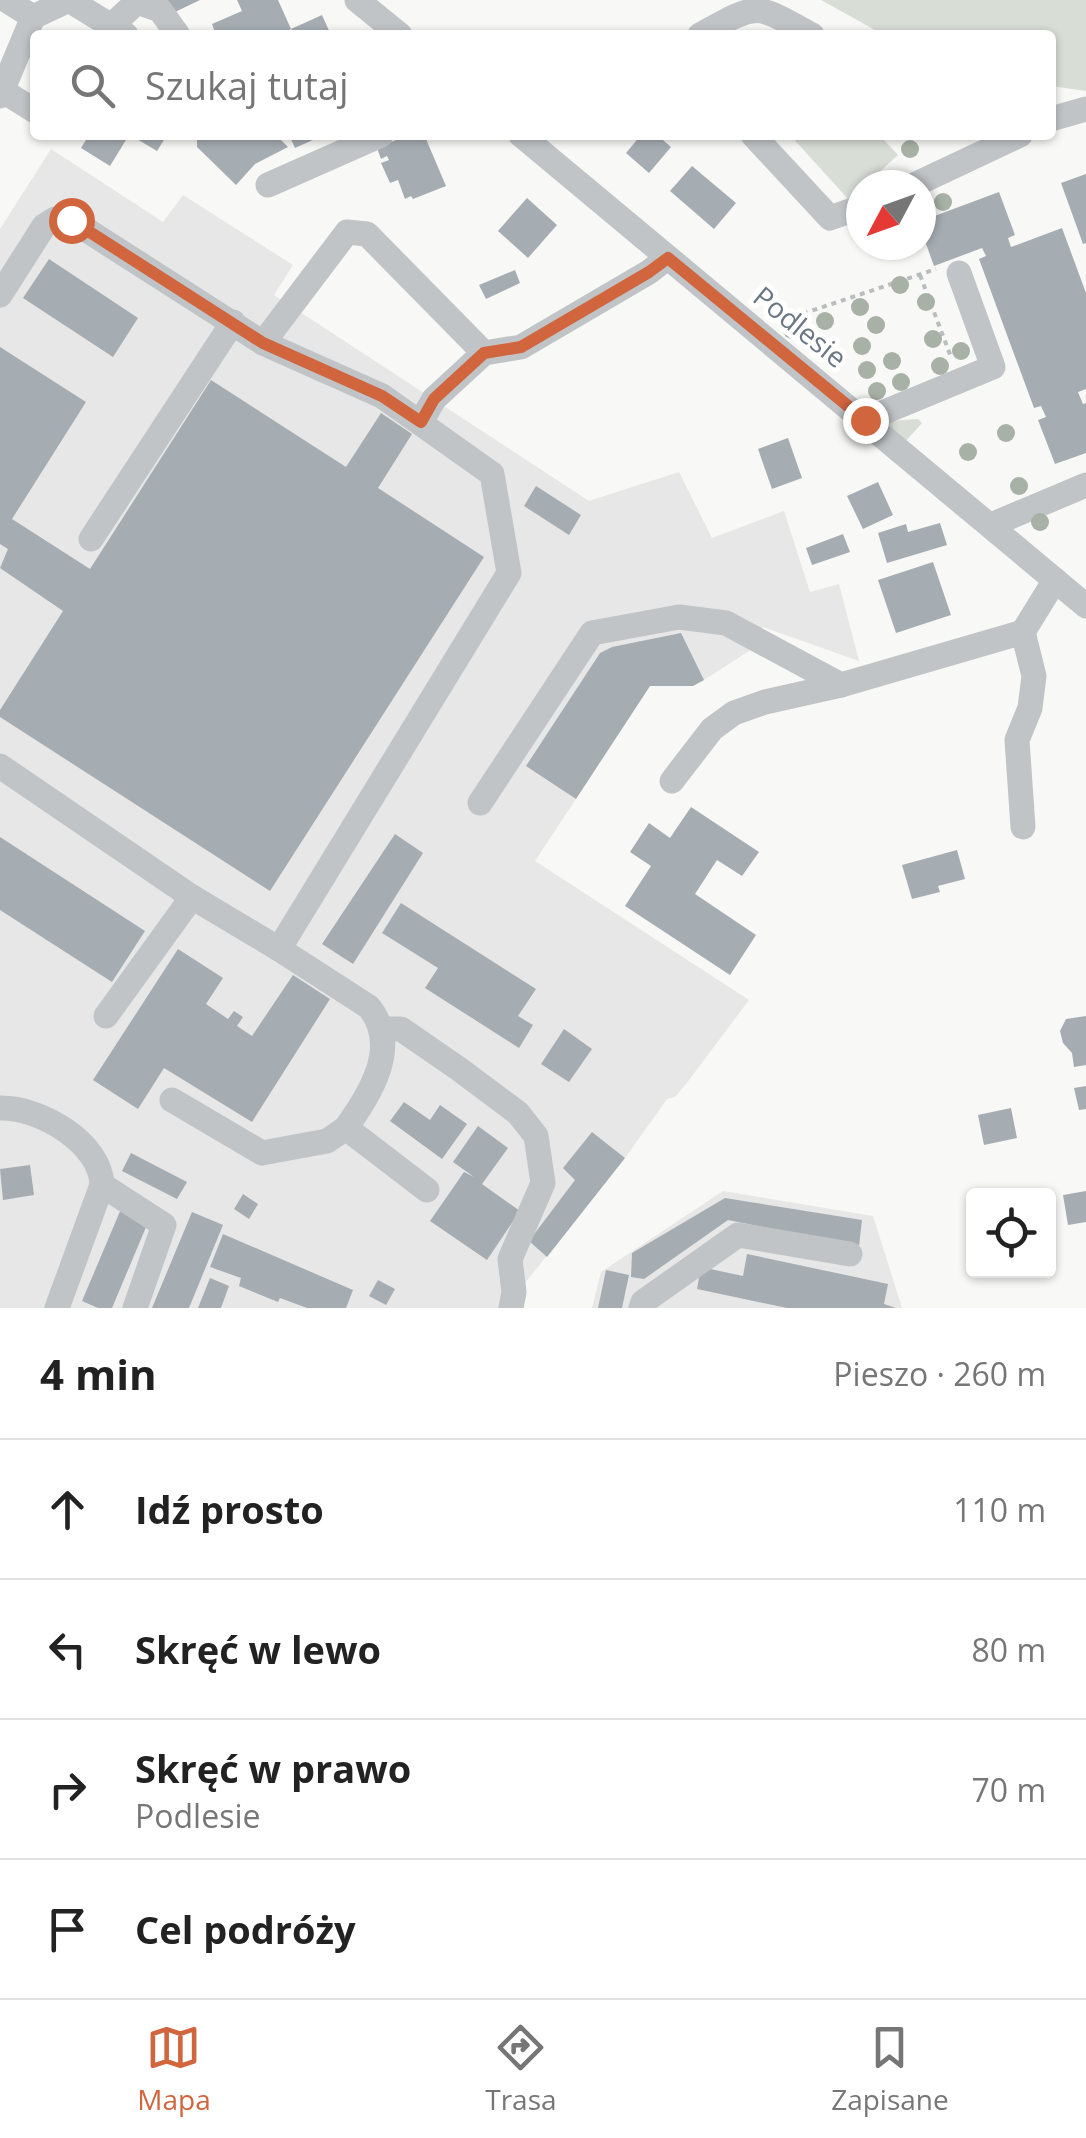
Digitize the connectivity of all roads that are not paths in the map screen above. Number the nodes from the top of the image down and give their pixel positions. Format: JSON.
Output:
{"nodes":[{"id":1,"x":6,"y":0,"type":"edge"},
{"id":2,"x":357,"y":0,"type":"edge"},
{"id":3,"x":33,"y":17,"type":"junction"},
{"id":4,"x":119,"y":30,"type":"edge"},
{"id":5,"x":174,"y":30,"type":"edge"},
{"id":6,"x":394,"y":30,"type":"edge"},
{"id":7,"x":709,"y":30,"type":"edge"},
{"id":8,"x":803,"y":30,"type":"edge"},
{"id":9,"x":1,"y":93,"type":"edge"},
{"id":10,"x":30,"y":108,"type":"edge"},
{"id":11,"x":1086,"y":108,"type":"edge"},
{"id":12,"x":1056,"y":117,"type":"edge"},
{"id":13,"x":371,"y":140,"type":"edge"},
{"id":14,"x":526,"y":140,"type":"edge"},
{"id":15,"x":758,"y":140,"type":"edge"},
{"id":16,"x":1002,"y":140,"type":"edge"},
{"id":17,"x":936,"y":174,"type":"edge"},
{"id":18,"x":268,"y":185,"type":"dead end"},
{"id":19,"x":846,"y":212,"type":"edge"},
{"id":20,"x":668,"y":258,"type":"junction"},
{"id":21,"x":948,"y":271,"type":"road end"},
{"id":22,"x":0,"y":295,"type":"edge"},
{"id":23,"x":233,"y":322,"type":"junction"},
{"id":24,"x":263,"y":343,"type":"junction"},
{"id":25,"x":484,"y":353,"type":"junction"},
{"id":26,"x":865,"y":420,"type":"junction"},
{"id":27,"x":421,"y":422,"type":"junction"},
{"id":28,"x":1086,"y":485,"type":"edge"},
{"id":29,"x":991,"y":525,"type":"junction"},
{"id":30,"x":91,"y":539,"type":"dead end"},
{"id":31,"x":1055,"y":580,"type":"junction"},
{"id":32,"x":1086,"y":606,"type":"edge"},
{"id":33,"x":1023,"y":632,"type":"junction"},
{"id":34,"x":840,"y":685,"type":"junction"},
{"id":35,"x":0,"y":766,"type":"edge"},
{"id":36,"x":672,"y":781,"type":"dead end"},
{"id":37,"x":480,"y":803,"type":"dead end"},
{"id":38,"x":1022,"y":827,"type":"dead end"},
{"id":39,"x":192,"y":898,"type":"junction"},
{"id":40,"x":279,"y":949,"type":"junction"},
{"id":41,"x":106,"y":1016,"type":"dead end"},
{"id":42,"x":383,"y":1029,"type":"junction"},
{"id":43,"x":172,"y":1100,"type":"dead end"},
{"id":44,"x":0,"y":1108,"type":"edge"},
{"id":45,"x":346,"y":1128,"type":"junction"},
{"id":46,"x":102,"y":1186,"type":"junction"},
{"id":47,"x":428,"y":1190,"type":"dead end"},
{"id":48,"x":850,"y":1254,"type":"dead end"},
{"id":49,"x":57,"y":1308,"type":"edge"},
{"id":50,"x":135,"y":1308,"type":"edge"},
{"id":51,"x":511,"y":1308,"type":"edge"},
{"id":52,"x":641,"y":1308,"type":"edge"}],
"edges":[{"from":1,"to":3,"type":"street"},
{"from":2,"to":6,"type":"street"},
{"from":3,"to":4,"type":"street"},
{"from":3,"to":9,"type":"street"},
{"from":4,"to":5,"type":"street"},
{"from":7,"to":8,"type":"street"},
{"from":9,"to":10,"type":"street"},
{"from":11,"to":12,"type":"street"},
{"from":13,"to":18,"type":"street"},
{"from":14,"to":20,"type":"street","name":"Podlesie"},
{"from":15,"to":19,"type":"street"},
{"from":16,"to":17,"type":"street"},
{"from":20,"to":25,"type":"street"},
{"from":20,"to":26,"type":"street","name":"Podlesie"},
{"from":21,"to":26,"type":"street"},
{"from":22,"to":23,"type":"street"},
{"from":23,"to":24,"type":"street"},
{"from":23,"to":30,"type":"street"},
{"from":24,"to":25,"type":"street"},
{"from":24,"to":27,"type":"street"},
{"from":25,"to":27,"type":"street"},
{"from":26,"to":29,"type":"street","name":"Podlesie"},
{"from":27,"to":40,"type":"street"},
{"from":28,"to":29,"type":"street"},
{"from":29,"to":31,"type":"street","name":"Podlesie"},
{"from":31,"to":32,"type":"street","name":"Podlesie"},
{"from":31,"to":33,"type":"street"},
{"from":33,"to":34,"type":"street"},
{"from":33,"to":38,"type":"street"},
{"from":34,"to":36,"type":"street"},
{"from":34,"to":37,"type":"street"},
{"from":35,"to":39,"type":"street"},
{"from":39,"to":40,"type":"street"},
{"from":39,"to":41,"type":"street"},
{"from":40,"to":42,"type":"street"},
{"from":42,"to":45,"type":"street"},
{"from":42,"to":51,"type":"street"},
{"from":43,"to":45,"type":"street"},
{"from":44,"to":46,"type":"street"},
{"from":45,"to":47,"type":"street"},
{"from":46,"to":49,"type":"street"},
{"from":46,"to":50,"type":"street"},
{"from":48,"to":52,"type":"street"}]}
